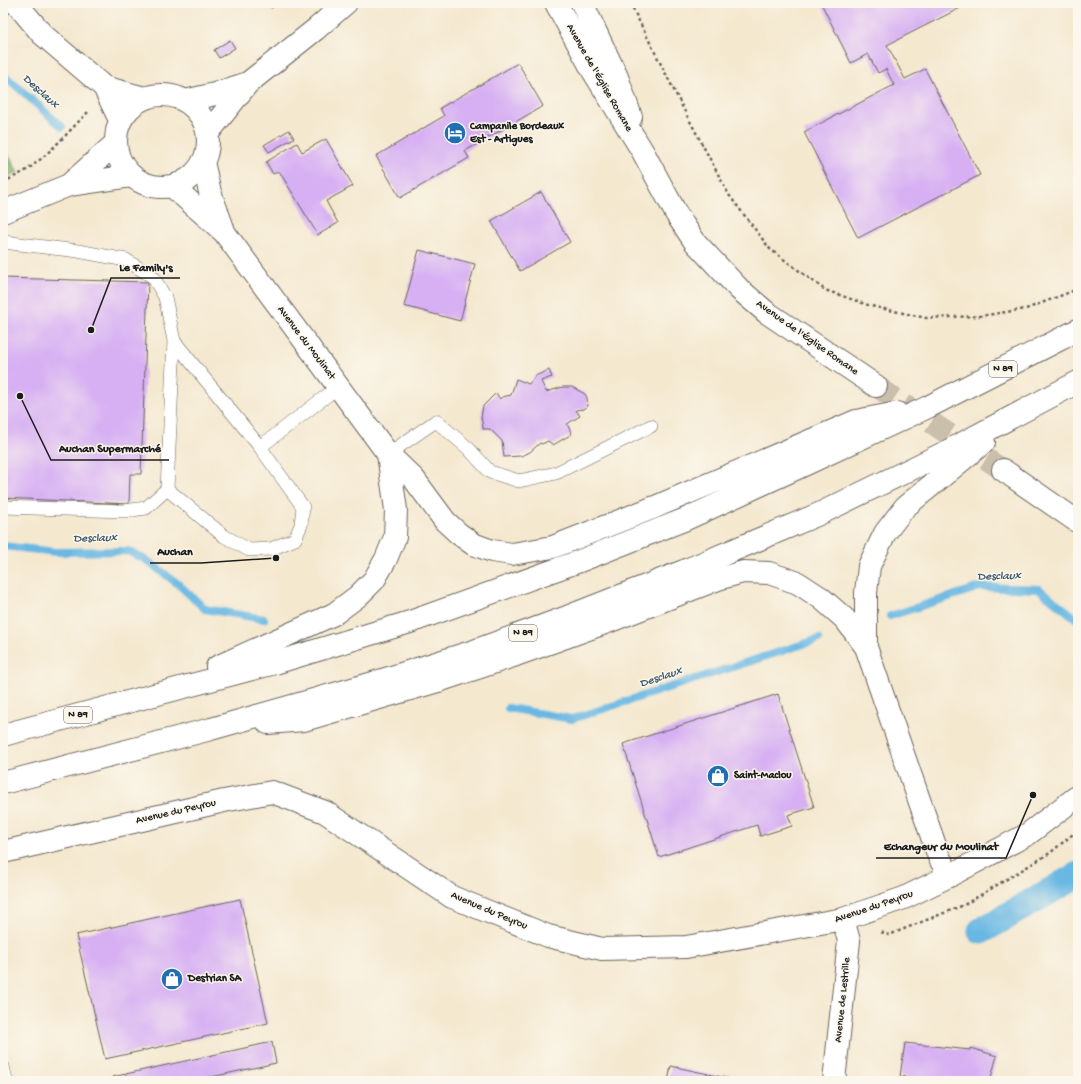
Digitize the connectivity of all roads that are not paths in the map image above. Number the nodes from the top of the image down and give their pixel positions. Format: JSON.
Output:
{"nodes":[{"id":1,"x":16,"y":3,"type":"edge"},
{"id":2,"x":346,"y":3,"type":"edge"},
{"id":3,"x":556,"y":3,"type":"edge"},
{"id":4,"x":582,"y":3,"type":"edge"},
{"id":5,"x":248,"y":83,"type":"junction"},
{"id":6,"x":104,"y":87,"type":"junction"},
{"id":7,"x":145,"y":98,"type":"junction"},
{"id":8,"x":185,"y":101,"type":"junction"},
{"id":9,"x":120,"y":120,"type":"junction"},
{"id":10,"x":208,"y":133,"type":"junction"},
{"id":11,"x":116,"y":143,"type":"junction"},
{"id":12,"x":643,"y":152,"type":"junction"},
{"id":13,"x":203,"y":162,"type":"junction"},
{"id":14,"x":131,"y":176,"type":"junction"},
{"id":15,"x":69,"y":185,"type":"junction"},
{"id":16,"x":172,"y":186,"type":"junction"},
{"id":17,"x":3,"y":212,"type":"edge"},
{"id":18,"x":224,"y":232,"type":"junction"},
{"id":19,"x":3,"y":242,"type":"edge"},
{"id":20,"x":1078,"y":330,"type":"edge"},
{"id":21,"x":174,"y":341,"type":"junction"},
{"id":22,"x":1078,"y":382,"type":"edge"},
{"id":23,"x":876,"y":386,"type":"tunnel mouth"},
{"id":24,"x":338,"y":387,"type":"junction"},
{"id":25,"x":928,"y":407,"type":"junction"},
{"id":26,"x":1018,"y":414,"type":"junction"},
{"id":27,"x":651,"y":426,"type":"dead end"},
{"id":28,"x":260,"y":447,"type":"junction"},
{"id":29,"x":388,"y":454,"type":"junction"},
{"id":30,"x":1002,"y":470,"type":"tunnel mouth"},
{"id":31,"x":167,"y":489,"type":"junction"},
{"id":32,"x":3,"y":508,"type":"edge"},
{"id":33,"x":1078,"y":522,"type":"edge"},
{"id":34,"x":866,"y":647,"type":"junction"},
{"id":35,"x":154,"y":695,"type":"junction"},
{"id":36,"x":211,"y":729,"type":"junction"},
{"id":37,"x":3,"y":735,"type":"edge"},
{"id":38,"x":3,"y":783,"type":"edge"},
{"id":39,"x":1078,"y":796,"type":"edge"},
{"id":40,"x":3,"y":852,"type":"edge"},
{"id":41,"x":949,"y":876,"type":"junction"},
{"id":42,"x":843,"y":919,"type":"junction"},
{"id":43,"x":3,"y":1066,"type":"edge"},
{"id":44,"x":6,"y":1081,"type":"edge"},
{"id":45,"x":834,"y":1081,"type":"edge"}],
"edges":[{"from":1,"to":6,"type":"main road"},
{"from":2,"to":5,"type":"main road"},
{"from":3,"to":12,"type":"main road","name":"Avenue de l'Église Romane"},
{"from":4,"to":12,"type":"main road","name":"Avenue de l'Église Romane"},
{"from":5,"to":8,"type":"main road"},
{"from":5,"to":10,"type":"main road"},
{"from":6,"to":7,"type":"main road"},
{"from":6,"to":9,"type":"main road"},
{"from":7,"to":8,"type":"main road"},
{"from":7,"to":9,"type":"main road"},
{"from":8,"to":10,"type":"main road"},
{"from":9,"to":11,"type":"main road"},
{"from":10,"to":13,"type":"main road"},
{"from":11,"to":14,"type":"main road"},
{"from":11,"to":15,"type":"main road"},
{"from":12,"to":23,"type":"main road","name":"Avenue de l'Église Romane"},
{"from":13,"to":16,"type":"main road"},
{"from":13,"to":18,"type":"main road","name":"Avenue du Moulinat"},
{"from":14,"to":15,"type":"main road"},
{"from":14,"to":16,"type":"main road"},
{"from":15,"to":17,"type":"main road"},
{"from":16,"to":18,"type":"main road","name":"Avenue du Moulinat"},
{"from":18,"to":24,"type":"main road","name":"Avenue du Moulinat"},
{"from":19,"to":21,"type":"lane"},
{"from":20,"to":25,"type":"main road","number":"N 89"},
{"from":21,"to":28,"type":"lane"},
{"from":21,"to":31,"type":"lane"},
{"from":22,"to":26,"type":"main road","number":"N 89"},
{"from":24,"to":28,"type":"lane"},
{"from":24,"to":29,"type":"main road","name":"Avenue du Moulinat"},
{"from":25,"to":29,"type":"main road","name":"Avenue du Moulinat"},
{"from":25,"to":35,"type":"main road","number":"N 89"},
{"from":26,"to":34,"type":"main road"},
{"from":26,"to":36,"type":"main road","number":"N 89"},
{"from":27,"to":29,"type":"lane"},
{"from":28,"to":31,"type":"lane"},
{"from":29,"to":35,"type":"main road"},
{"from":30,"to":33,"type":"main road"},
{"from":31,"to":32,"type":"lane"},
{"from":34,"to":36,"type":"main road"},
{"from":34,"to":41,"type":"main road"},
{"from":35,"to":37,"type":"main road","number":"N 89"},
{"from":36,"to":38,"type":"main road","number":"N 89"},
{"from":39,"to":41,"type":"main road","name":"Avenue du Peyrou"},
{"from":40,"to":42,"type":"main road","name":"Avenue du Peyrou"},
{"from":41,"to":42,"type":"main road","name":"Avenue du Peyrou"},
{"from":42,"to":45,"type":"main road","name":"Avenue de Lestrille"},
{"from":43,"to":44,"type":"lane"}]}
